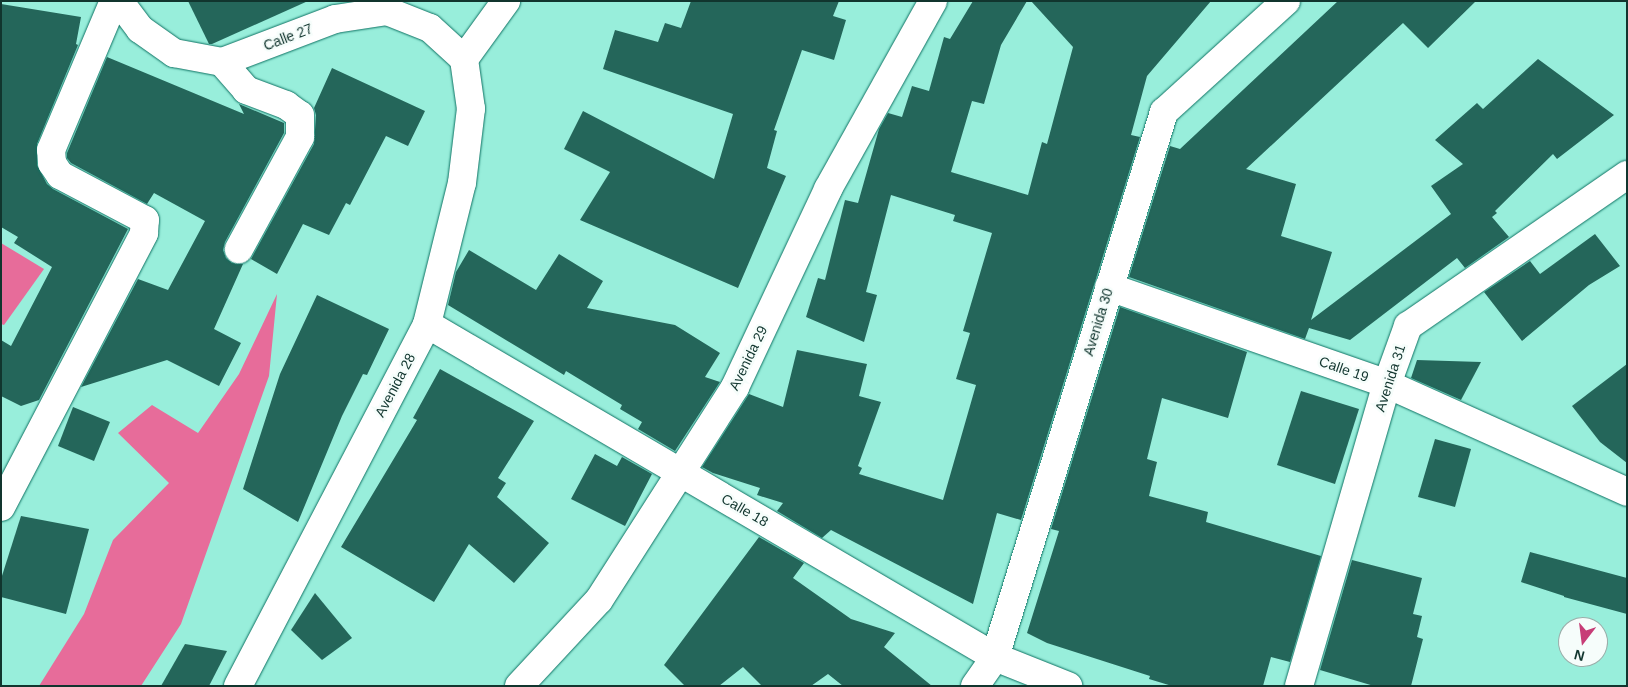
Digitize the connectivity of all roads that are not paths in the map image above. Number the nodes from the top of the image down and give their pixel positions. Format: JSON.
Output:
{"nodes":[{"id":1,"x":114,"y":1,"type":"edge"},
{"id":2,"x":119,"y":1,"type":"edge"},
{"id":3,"x":506,"y":1,"type":"edge"},
{"id":4,"x":933,"y":1,"type":"edge"},
{"id":5,"x":1286,"y":1,"type":"edge"},
{"id":6,"x":464,"y":58,"type":"junction"},
{"id":7,"x":222,"y":62,"type":"junction"},
{"id":8,"x":1627,"y":174,"type":"edge"},
{"id":9,"x":239,"y":249,"type":"dead end"},
{"id":10,"x":1109,"y":287,"type":"junction"},
{"id":11,"x":427,"y":324,"type":"junction"},
{"id":12,"x":1387,"y":384,"type":"junction"},
{"id":13,"x":682,"y":472,"type":"junction"},
{"id":14,"x":1627,"y":492,"type":"edge"},
{"id":15,"x":1,"y":507,"type":"edge"},
{"id":16,"x":995,"y":657,"type":"junction"},
{"id":17,"x":238,"y":686,"type":"edge"},
{"id":18,"x":519,"y":686,"type":"edge"},
{"id":19,"x":975,"y":686,"type":"edge"},
{"id":20,"x":1068,"y":686,"type":"edge"},
{"id":21,"x":1298,"y":686,"type":"edge"}],
"edges":[{"from":1,"to":15,"type":"street"},
{"from":2,"to":7,"type":"street"},
{"from":3,"to":6,"type":"street"},
{"from":4,"to":13,"type":"street","name":"Avenida 29"},
{"from":5,"to":10,"type":"street","name":"Avenida 30"},
{"from":6,"to":7,"type":"street","name":"Calle 27"},
{"from":6,"to":11,"type":"street","name":"Avenida 28"},
{"from":7,"to":9,"type":"street"},
{"from":8,"to":12,"type":"street","name":"Avenida 31"},
{"from":10,"to":12,"type":"street","name":"Calle 19"},
{"from":10,"to":16,"type":"street","name":"Avenida 30"},
{"from":11,"to":13,"type":"street","name":"Calle 18"},
{"from":11,"to":17,"type":"street","name":"Avenida 28"},
{"from":12,"to":14,"type":"street","name":"Calle 19"},
{"from":12,"to":21,"type":"street","name":"Avenida 31"},
{"from":13,"to":16,"type":"street","name":"Calle 18"},
{"from":13,"to":18,"type":"street","name":"Avenida 29"},
{"from":16,"to":19,"type":"street","name":"Avenida 30"},
{"from":16,"to":20,"type":"street","name":"Calle 18"}]}
